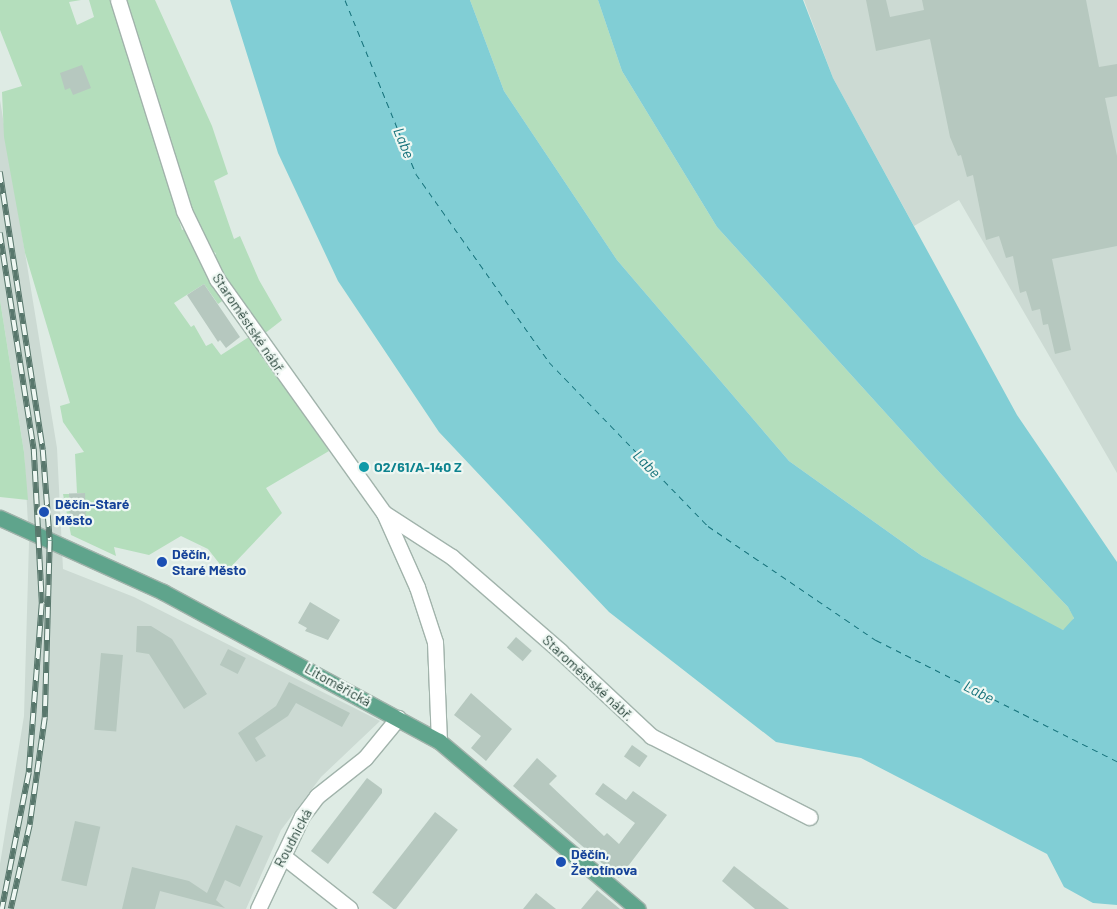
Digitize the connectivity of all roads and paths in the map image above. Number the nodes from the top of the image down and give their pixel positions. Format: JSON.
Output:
{"nodes":[{"id":1,"x":118,"y":0,"type":"edge"},
{"id":2,"x":384,"y":513,"type":"junction"},
{"id":3,"x":0,"y":518,"type":"edge"},
{"id":4,"x":398,"y":718,"type":"junction"},
{"id":5,"x":439,"y":740,"type":"junction"},
{"id":6,"x":809,"y":817,"type":"dead end"},
{"id":7,"x":283,"y":856,"type":"junction"},
{"id":8,"x":258,"y":909,"type":"edge"},
{"id":9,"x":350,"y":909,"type":"edge"},
{"id":10,"x":638,"y":909,"type":"edge"}],
"edges":[{"from":1,"to":2,"type":"street","name":"Staroměstské nábř."},
{"from":2,"to":5,"type":"street","name":"Staroměstské nábř."},
{"from":2,"to":6,"type":"street","name":"Staroměstské nábř."},
{"from":3,"to":4,"type":"main road","name":"Litoměřická"},
{"from":4,"to":5,"type":"main road","name":"Litoměřická"},
{"from":4,"to":7,"type":"street","name":"Roudnická"},
{"from":5,"to":10,"type":"main road","name":"Litoměřická"},
{"from":7,"to":8,"type":"street","name":"Roudnická"},
{"from":7,"to":9,"type":"street"}]}
